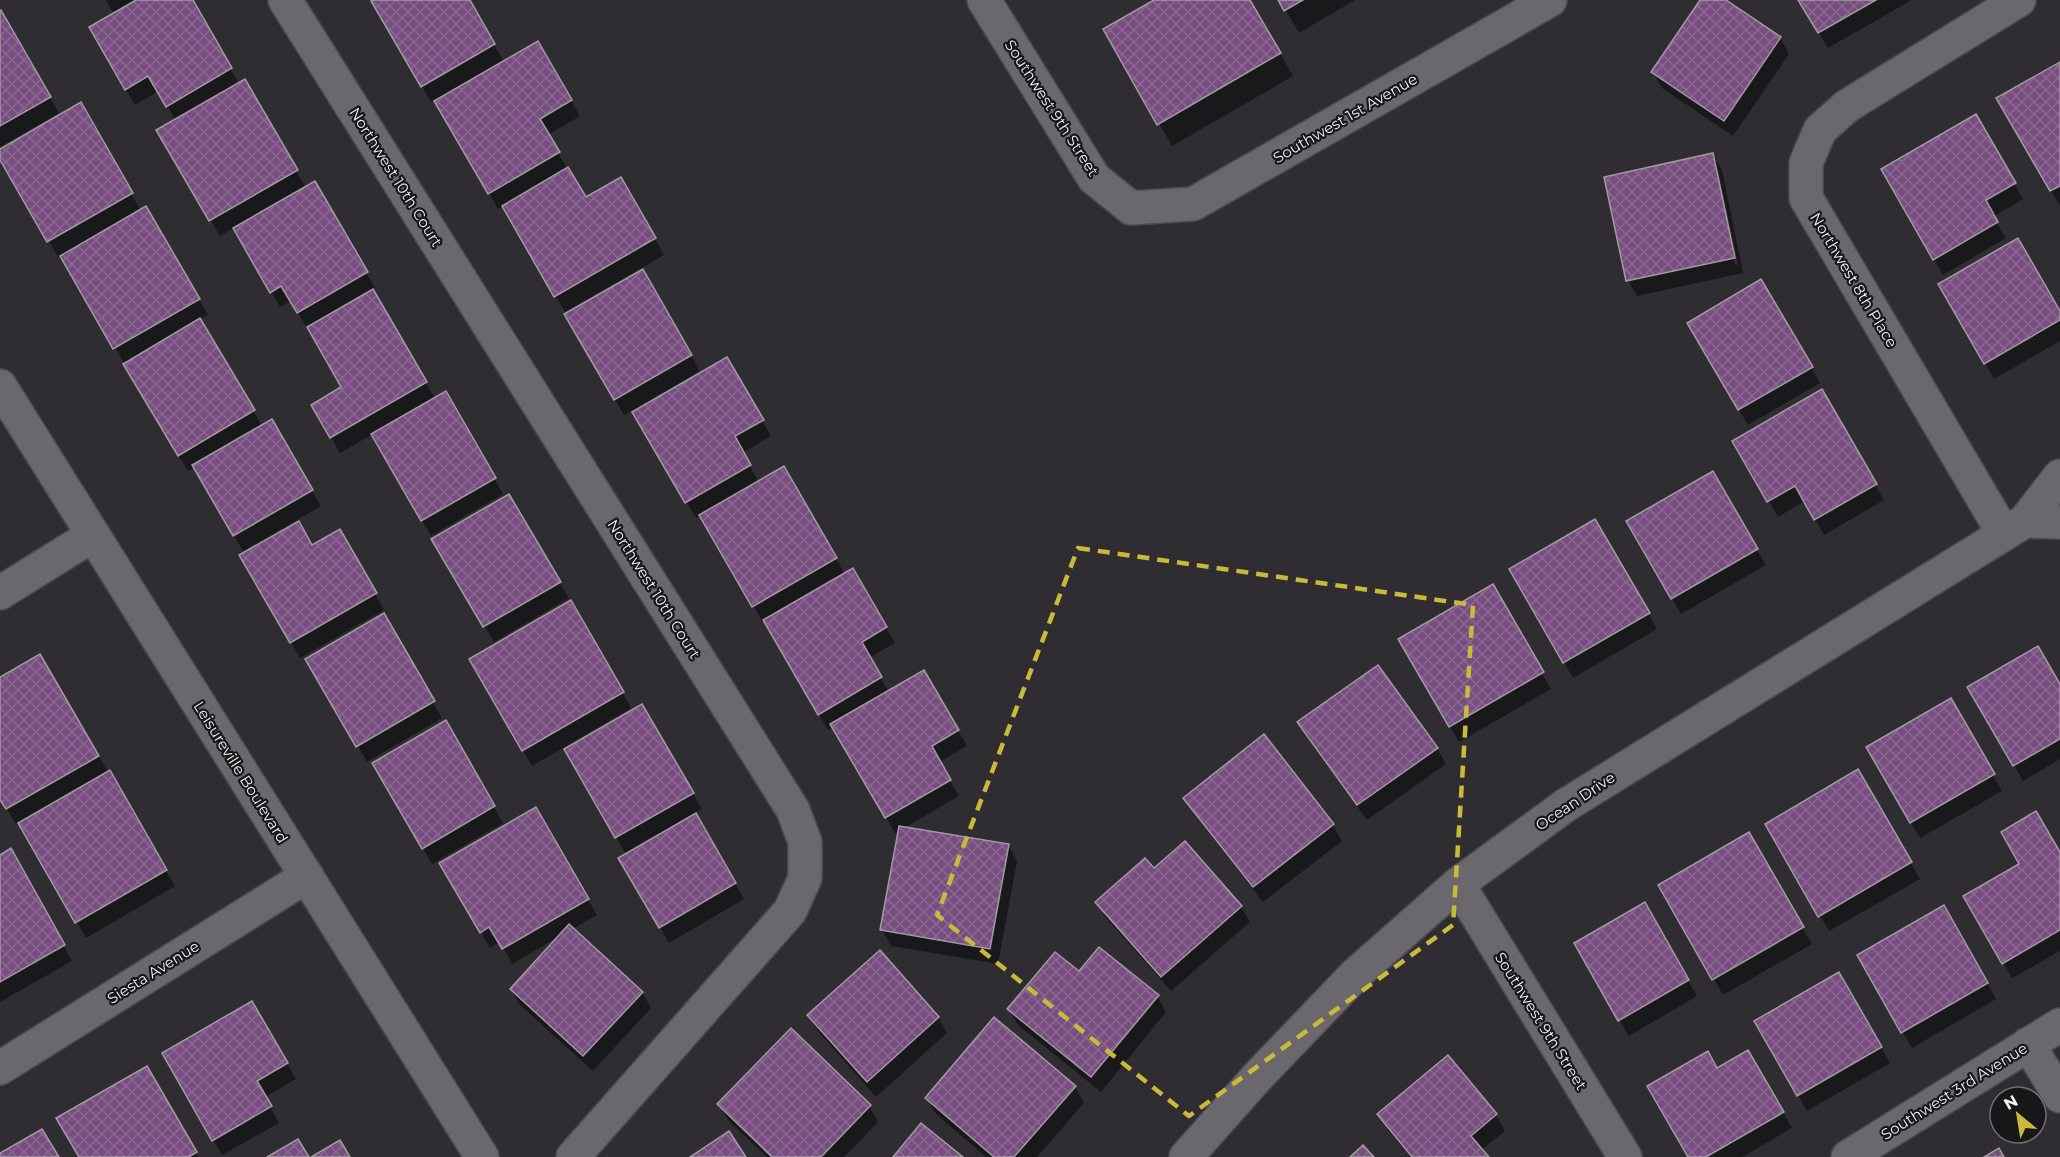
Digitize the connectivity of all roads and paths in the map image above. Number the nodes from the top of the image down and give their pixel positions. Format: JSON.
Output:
{"nodes":[{"id":1,"x":285,"y":0,"type":"edge"},
{"id":2,"x":984,"y":0,"type":"edge"},
{"id":3,"x":1550,"y":0,"type":"edge"},
{"id":4,"x":2019,"y":0,"type":"edge"},
{"id":5,"x":1131,"y":208,"type":"joint"},
{"id":6,"x":0,"y":386,"type":"edge"},
{"id":7,"x":2060,"y":476,"type":"edge"},
{"id":8,"x":2060,"y":522,"type":"edge"},
{"id":9,"x":2015,"y":528,"type":"junction"},
{"id":10,"x":93,"y":535,"type":"junction"},
{"id":11,"x":0,"y":593,"type":"edge"},
{"id":12,"x":307,"y":876,"type":"junction"},
{"id":13,"x":1458,"y":884,"type":"junction"},
{"id":14,"x":2060,"y":1025,"type":"edge"},
{"id":15,"x":2028,"y":1044,"type":"junction"},
{"id":16,"x":0,"y":1068,"type":"edge"},
{"id":17,"x":2060,"y":1096,"type":"edge"},
{"id":18,"x":482,"y":1157,"type":"edge"},
{"id":19,"x":573,"y":1157,"type":"edge"},
{"id":20,"x":1186,"y":1157,"type":"edge"},
{"id":21,"x":1625,"y":1157,"type":"edge"},
{"id":22,"x":1848,"y":1157,"type":"edge"}],
"edges":[{"from":1,"to":19,"type":"street","name":"Northwest 10th Court"},
{"from":2,"to":5,"type":"street","name":"Southwest 9th Street"},
{"from":3,"to":5,"type":"street","name":"Southwest 1st Avenue"},
{"from":4,"to":9,"type":"street","name":"Northwest 8th Place"},
{"from":6,"to":10,"type":"street","name":"Leisureville Boulevard"},
{"from":7,"to":9,"type":"street","name":"Ocean Drive"},
{"from":8,"to":9,"type":"street"},
{"from":9,"to":13,"type":"street","name":"Ocean Drive"},
{"from":10,"to":11,"type":"street"},
{"from":10,"to":12,"type":"street","name":"Leisureville Boulevard"},
{"from":12,"to":16,"type":"street","name":"Siesta Avenue"},
{"from":12,"to":18,"type":"street","name":"Leisureville Boulevard"},
{"from":13,"to":20,"type":"street","name":"Ocean Drive"},
{"from":13,"to":21,"type":"street","name":"Southwest 9th Street"},
{"from":14,"to":15,"type":"street","name":"Southwest 3rd Avenue"},
{"from":15,"to":17,"type":"street"},
{"from":15,"to":22,"type":"street","name":"Southwest 3rd Avenue"}]}
